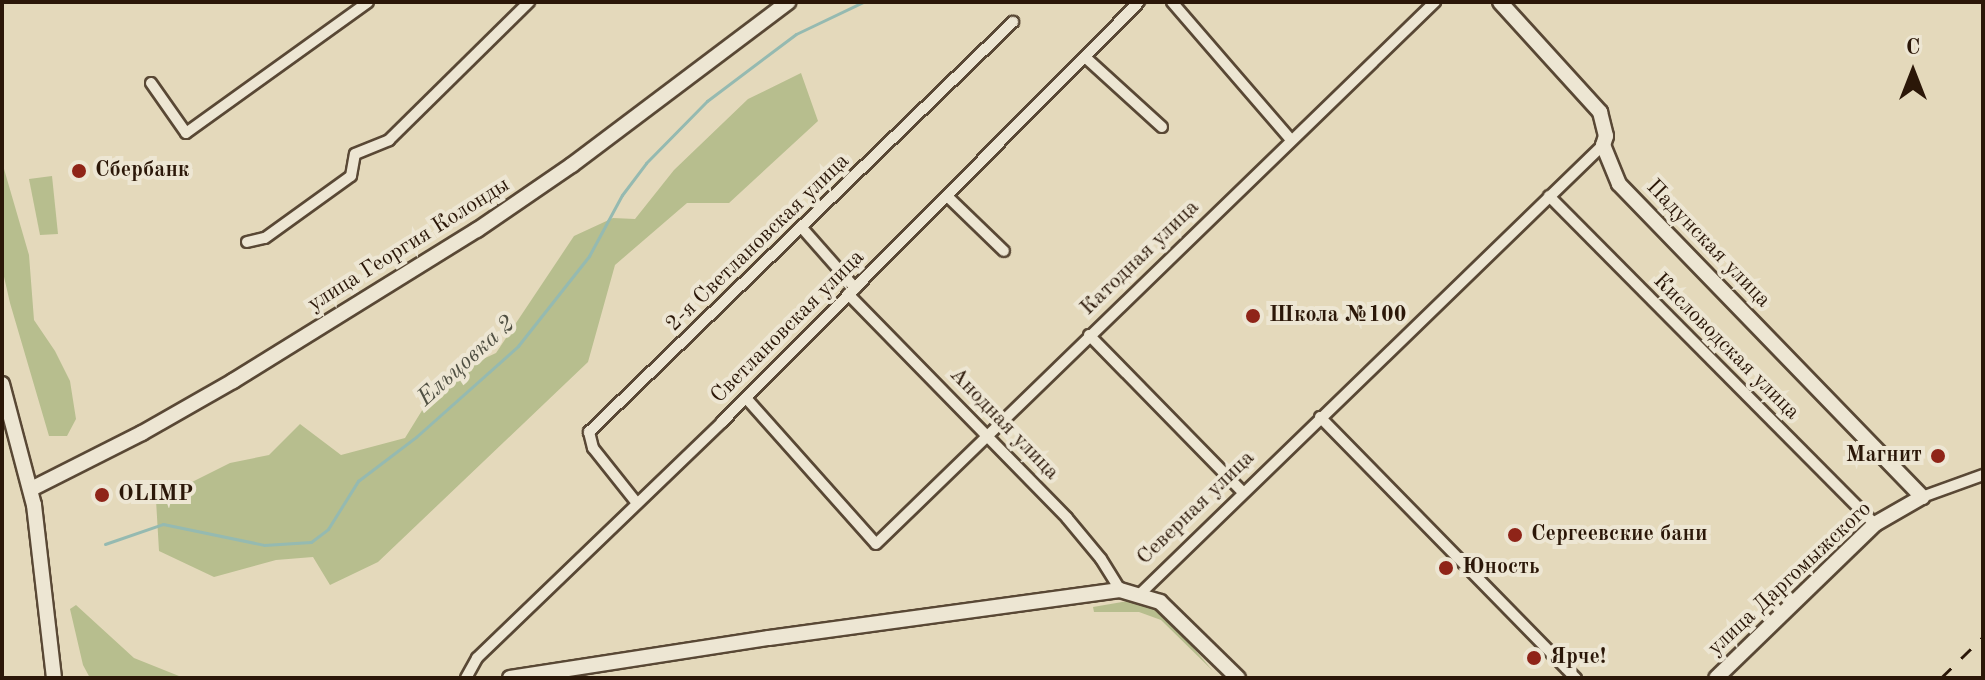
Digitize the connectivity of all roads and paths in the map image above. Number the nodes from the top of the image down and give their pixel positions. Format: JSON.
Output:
{"nodes":[{"id":1,"x":368,"y":2,"type":"edge"},
{"id":2,"x":529,"y":2,"type":"edge"},
{"id":3,"x":788,"y":2,"type":"edge"},
{"id":4,"x":1139,"y":2,"type":"edge"},
{"id":5,"x":1172,"y":2,"type":"edge"},
{"id":6,"x":1435,"y":2,"type":"edge"},
{"id":7,"x":1500,"y":2,"type":"edge"},
{"id":8,"x":1013,"y":22,"type":"dead end"},
{"id":9,"x":1085,"y":57,"type":"junction"},
{"id":10,"x":151,"y":83,"type":"dead end"},
{"id":11,"x":1162,"y":127,"type":"dead end"},
{"id":12,"x":1291,"y":140,"type":"junction"},
{"id":13,"x":1603,"y":145,"type":"junction"},
{"id":14,"x":947,"y":196,"type":"junction"},
{"id":15,"x":1549,"y":196,"type":"junction"},
{"id":16,"x":803,"y":229,"type":"junction"},
{"id":17,"x":247,"y":242,"type":"dead end"},
{"id":18,"x":1004,"y":251,"type":"dead end"},
{"id":19,"x":852,"y":291,"type":"junction"},
{"id":20,"x":1089,"y":335,"type":"junction"},
{"id":21,"x":2,"y":384,"type":"edge"},
{"id":22,"x":746,"y":398,"type":"junction"},
{"id":23,"x":1320,"y":417,"type":"junction"},
{"id":24,"x":989,"y":437,"type":"junction"},
{"id":25,"x":1983,"y":475,"type":"edge"},
{"id":26,"x":31,"y":489,"type":"junction"},
{"id":27,"x":1243,"y":492,"type":"junction"},
{"id":28,"x":1922,"y":497,"type":"junction"},
{"id":29,"x":636,"y":502,"type":"junction"},
{"id":30,"x":1875,"y":524,"type":"junction"},
{"id":31,"x":1120,"y":590,"type":"junction"},
{"id":32,"x":1141,"y":593,"type":"junction"},
{"id":33,"x":55,"y":675,"type":"edge"},
{"id":34,"x":466,"y":678,"type":"edge"},
{"id":35,"x":510,"y":678,"type":"edge"},
{"id":36,"x":1238,"y":678,"type":"edge"},
{"id":37,"x":1576,"y":678,"type":"edge"},
{"id":38,"x":1716,"y":678,"type":"edge"}],
"edges":[{"from":1,"to":10,"type":"street"},
{"from":2,"to":17,"type":"street"},
{"from":3,"to":26,"type":"main road","name":"улица Георгия Колонды"},
{"from":4,"to":9,"type":"street","name":"Светлановская улица"},
{"from":5,"to":12,"type":"street"},
{"from":6,"to":12,"type":"street","name":"Катодная улица"},
{"from":7,"to":13,"type":"main road","name":"Падунская улица"},
{"from":8,"to":16,"type":"street","name":"2-я Светлановская улица"},
{"from":9,"to":11,"type":"street"},
{"from":9,"to":14,"type":"street","name":"Светлановская улица"},
{"from":12,"to":20,"type":"street","name":"Катодная улица"},
{"from":13,"to":15,"type":"street","name":"Северная улица"},
{"from":13,"to":28,"type":"main road","name":"Падунская улица"},
{"from":14,"to":18,"type":"street"},
{"from":14,"to":19,"type":"street","name":"Светлановская улица"},
{"from":15,"to":23,"type":"street","name":"Северная улица"},
{"from":15,"to":30,"type":"street","name":"Кисловодская улица"},
{"from":16,"to":19,"type":"street","name":"Анодная улица"},
{"from":16,"to":29,"type":"street","name":"2-я Светлановская улица"},
{"from":19,"to":22,"type":"street","name":"Светлановская улица"},
{"from":19,"to":24,"type":"street","name":"Анодная улица"},
{"from":20,"to":24,"type":"street","name":"Катодная улица"},
{"from":20,"to":27,"type":"street"},
{"from":21,"to":26,"type":"main road"},
{"from":22,"to":24,"type":"street","name":"Катодная улица"},
{"from":22,"to":29,"type":"street","name":"Светлановская улица"},
{"from":23,"to":27,"type":"street","name":"Северная улица"},
{"from":23,"to":37,"type":"street"},
{"from":24,"to":31,"type":"street","name":"Анодная улица"},
{"from":25,"to":28,"type":"street","name":"улица Даргомыжского"},
{"from":26,"to":33,"type":"main road"},
{"from":27,"to":32,"type":"street","name":"Северная улица"},
{"from":28,"to":30,"type":"main road","name":"улица Даргомыжского"},
{"from":29,"to":34,"type":"street","name":"Светлановская улица"},
{"from":30,"to":38,"type":"main road","name":"улица Даргомыжского"},
{"from":31,"to":32,"type":"main road","name":"Северная улица"},
{"from":31,"to":35,"type":"main road","name":"Северная улица"},
{"from":32,"to":36,"type":"main road"}]}
